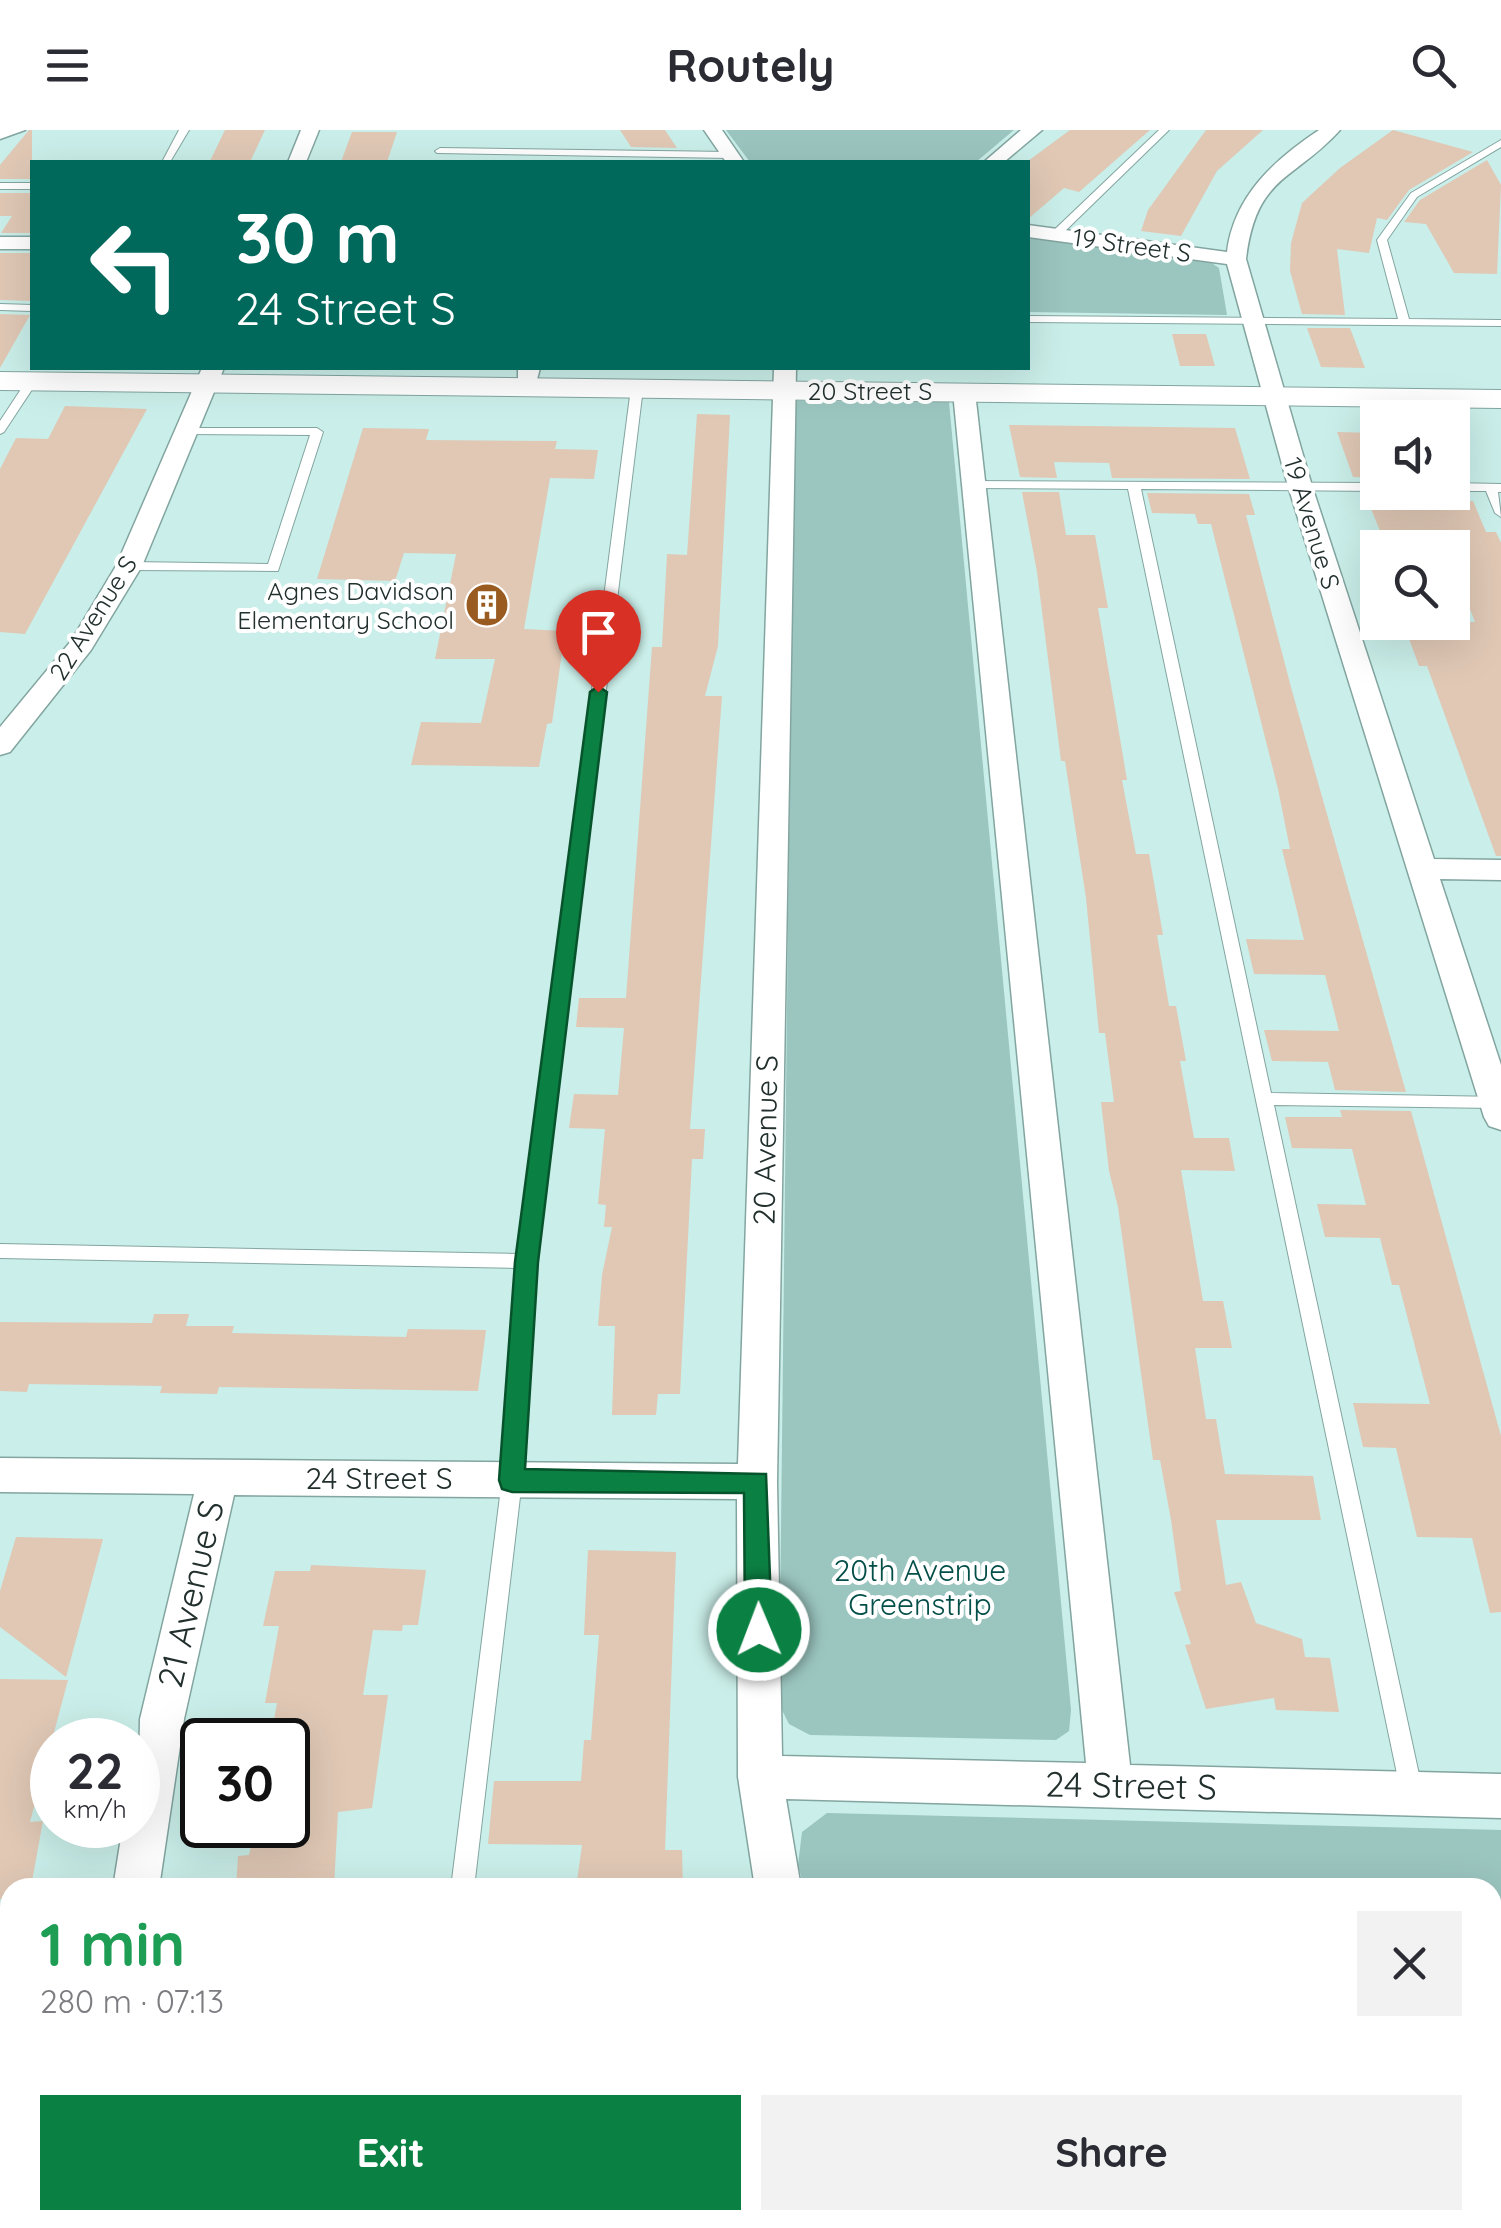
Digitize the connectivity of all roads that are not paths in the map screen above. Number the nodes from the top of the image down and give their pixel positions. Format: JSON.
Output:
{"nodes":[{"id":1,"x":16,"y":130,"type":"edge"},
{"id":2,"x":184,"y":130,"type":"edge"},
{"id":3,"x":310,"y":130,"type":"edge"},
{"id":4,"x":713,"y":130,"type":"edge"},
{"id":5,"x":1033,"y":130,"type":"edge"},
{"id":6,"x":1164,"y":130,"type":"edge"},
{"id":7,"x":1331,"y":130,"type":"edge"},
{"id":8,"x":0,"y":132,"type":"edge"},
{"id":9,"x":1501,"y":143,"type":"edge"},
{"id":10,"x":440,"y":151,"type":"edge"},
{"id":11,"x":732,"y":158,"type":"edge"},
{"id":12,"x":167,"y":160,"type":"edge"},
{"id":13,"x":298,"y":160,"type":"edge"},
{"id":14,"x":996,"y":160,"type":"edge"},
{"id":15,"x":0,"y":186,"type":"edge"},
{"id":16,"x":30,"y":186,"type":"edge"},
{"id":17,"x":1030,"y":231,"type":"edge"},
{"id":18,"x":1056,"y":234,"type":"junction"},
{"id":19,"x":0,"y":243,"type":"edge"},
{"id":20,"x":30,"y":244,"type":"edge"},
{"id":21,"x":1236,"y":259,"type":"junction"},
{"id":22,"x":0,"y":307,"type":"edge"},
{"id":23,"x":30,"y":308,"type":"edge"},
{"id":24,"x":1030,"y":319,"type":"edge"},
{"id":25,"x":1251,"y":320,"type":"junction"},
{"id":26,"x":1404,"y":322,"type":"junction"},
{"id":27,"x":1501,"y":323,"type":"edge"},
{"id":28,"x":209,"y":376,"type":"edge"},
{"id":29,"x":527,"y":377,"type":"edge"},
{"id":30,"x":783,"y":379,"type":"edge"},
{"id":31,"x":16,"y":381,"type":"edge"},
{"id":32,"x":637,"y":388,"type":"junction"},
{"id":33,"x":964,"y":392,"type":"junction"},
{"id":34,"x":1274,"y":396,"type":"junction"},
{"id":35,"x":1501,"y":399,"type":"edge"},
{"id":36,"x":0,"y":430,"type":"edge"},
{"id":37,"x":186,"y":430,"type":"junction"},
{"id":38,"x":973,"y":485,"type":"junction"},
{"id":39,"x":1300,"y":486,"type":"junction"},
{"id":40,"x":1134,"y":487,"type":"junction"},
{"id":41,"x":1360,"y":487,"type":"edge"},
{"id":42,"x":1470,"y":487,"type":"edge"},
{"id":43,"x":1495,"y":488,"type":"edge"},
{"id":44,"x":1501,"y":513,"type":"edge"},
{"id":45,"x":129,"y":566,"type":"junction"},
{"id":46,"x":0,"y":746,"type":"edge"},
{"id":47,"x":1422,"y":869,"type":"junction"},
{"id":48,"x":1501,"y":870,"type":"edge"},
{"id":49,"x":1264,"y":1099,"type":"junction"},
{"id":50,"x":1498,"y":1109,"type":"edge"},
{"id":51,"x":0,"y":1251,"type":"edge"},
{"id":52,"x":526,"y":1262,"type":"junction"},
{"id":53,"x":0,"y":1476,"type":"edge"},
{"id":54,"x":218,"y":1478,"type":"junction"},
{"id":55,"x":512,"y":1480,"type":"junction"},
{"id":56,"x":757,"y":1482,"type":"junction"},
{"id":57,"x":760,"y":1778,"type":"junction"},
{"id":58,"x":1110,"y":1785,"type":"junction"},
{"id":59,"x":1412,"y":1794,"type":"junction"},
{"id":60,"x":1501,"y":1796,"type":"edge"},
{"id":61,"x":138,"y":1878,"type":"edge"},
{"id":62,"x":463,"y":1878,"type":"edge"},
{"id":63,"x":776,"y":1878,"type":"edge"}],
"edges":[{"from":1,"to":8,"type":"street"},
{"from":2,"to":12,"type":"lane"},
{"from":3,"to":13,"type":"street"},
{"from":4,"to":11,"type":"street"},
{"from":5,"to":14,"type":"street"},
{"from":6,"to":18,"type":"lane"},
{"from":7,"to":21,"type":"street","name":"19 Avenue S"},
{"from":9,"to":26,"type":"lane"},
{"from":10,"to":11,"type":"lane"},
{"from":15,"to":16,"type":"lane"},
{"from":17,"to":18,"type":"street","name":"19 Street S"},
{"from":18,"to":21,"type":"street","name":"19 Street S"},
{"from":19,"to":20,"type":"street"},
{"from":21,"to":25,"type":"street","name":"19 Avenue S"},
{"from":22,"to":23,"type":"lane"},
{"from":24,"to":25,"type":"lane"},
{"from":25,"to":26,"type":"lane"},
{"from":25,"to":34,"type":"street","name":"19 Avenue S"},
{"from":26,"to":27,"type":"lane"},
{"from":28,"to":29,"type":"street","name":"20 Street S"},
{"from":28,"to":31,"type":"street","name":"20 Street S"},
{"from":28,"to":37,"type":"street","name":"22 Avenue S"},
{"from":29,"to":32,"type":"street","name":"20 Street S"},
{"from":30,"to":32,"type":"street","name":"20 Street S"},
{"from":30,"to":33,"type":"street","name":"20 Street S"},
{"from":30,"to":56,"type":"street","name":"20 Avenue S"},
{"from":31,"to":36,"type":"lane"},
{"from":32,"to":52,"type":"lane"},
{"from":33,"to":34,"type":"street","name":"20 Street S"},
{"from":33,"to":38,"type":"street"},
{"from":34,"to":35,"type":"street","name":"20 Street S"},
{"from":34,"to":39,"type":"street","name":"19 Avenue S"},
{"from":37,"to":45,"type":"street","name":"22 Avenue S"},
{"from":37,"to":45,"type":"lane"},
{"from":38,"to":40,"type":"lane"},
{"from":38,"to":58,"type":"street"},
{"from":39,"to":40,"type":"lane"},
{"from":39,"to":41,"type":"lane"},
{"from":39,"to":47,"type":"street","name":"19 Avenue S"},
{"from":40,"to":49,"type":"lane"},
{"from":42,"to":43,"type":"lane"},
{"from":43,"to":44,"type":"lane"},
{"from":45,"to":46,"type":"street","name":"22 Avenue S"},
{"from":47,"to":48,"type":"street"},
{"from":47,"to":50,"type":"street","name":"19 Avenue S"},
{"from":49,"to":50,"type":"lane"},
{"from":49,"to":59,"type":"lane"},
{"from":51,"to":52,"type":"lane"},
{"from":52,"to":55,"type":"lane"},
{"from":53,"to":54,"type":"street","name":"24 Street S"},
{"from":54,"to":55,"type":"street","name":"24 Street S"},
{"from":54,"to":61,"type":"street","name":"21 Avenue S"},
{"from":55,"to":56,"type":"street","name":"24 Street S"},
{"from":55,"to":62,"type":"lane"},
{"from":56,"to":57,"type":"street","name":"20 Avenue S"},
{"from":57,"to":58,"type":"street","name":"24 Street S"},
{"from":57,"to":63,"type":"street","name":"20 Avenue S"},
{"from":58,"to":59,"type":"street","name":"24 Street S"},
{"from":59,"to":60,"type":"street","name":"24 Street S"}]}
